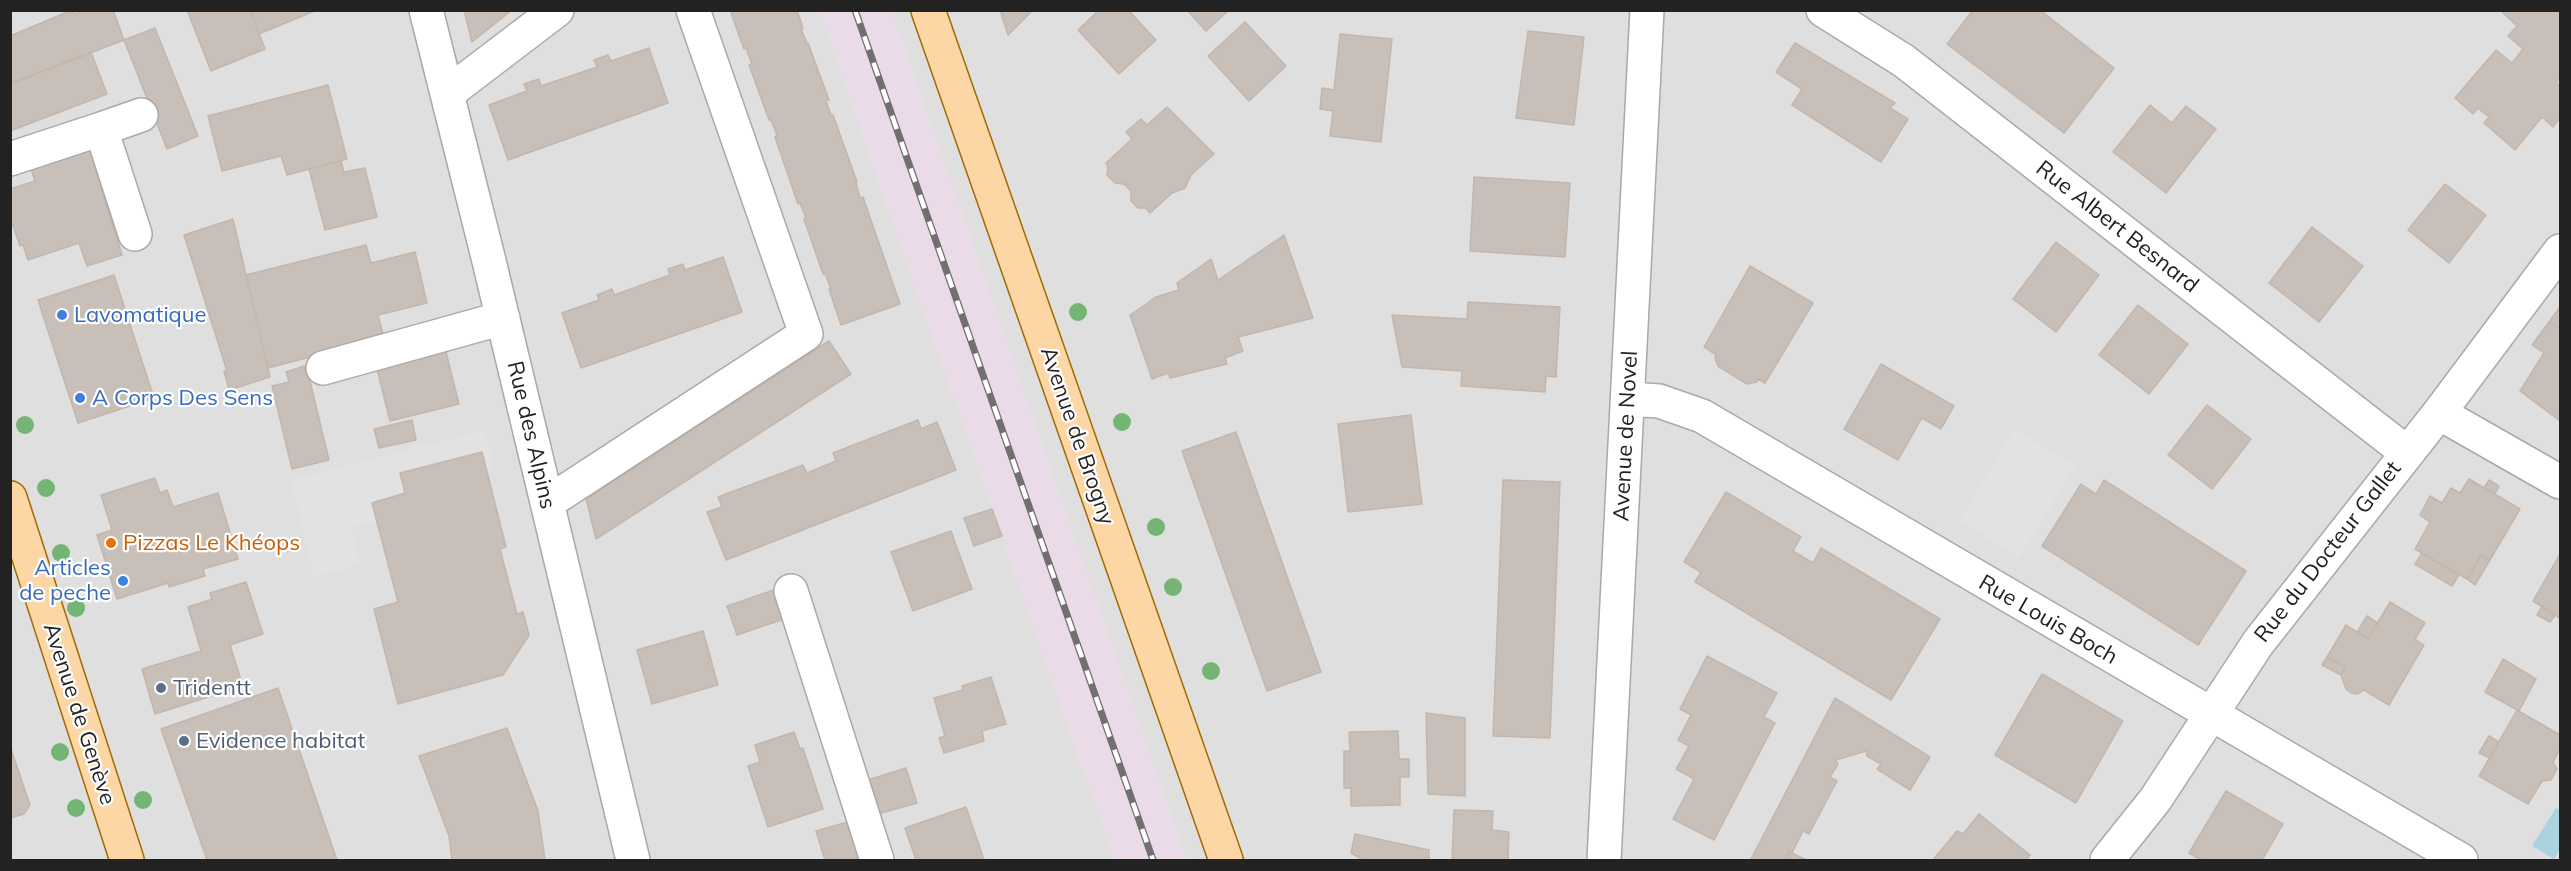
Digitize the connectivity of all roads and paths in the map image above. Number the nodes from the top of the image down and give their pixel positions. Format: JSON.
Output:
{"nodes":[{"id":1,"x":426,"y":10,"type":"edge"},
{"id":2,"x":557,"y":10,"type":"edge"},
{"id":3,"x":693,"y":10,"type":"edge"},
{"id":4,"x":928,"y":10,"type":"edge"},
{"id":5,"x":1647,"y":10,"type":"edge"},
{"id":6,"x":1823,"y":10,"type":"edge"},
{"id":7,"x":448,"y":93,"type":"junction"},
{"id":8,"x":141,"y":115,"type":"dead end"},
{"id":9,"x":101,"y":129,"type":"junction"},
{"id":10,"x":10,"y":159,"type":"edge"},
{"id":11,"x":135,"y":234,"type":"dead end"},
{"id":12,"x":2560,"y":251,"type":"edge"},
{"id":13,"x":503,"y":318,"type":"junction"},
{"id":14,"x":323,"y":368,"type":"dead end"},
{"id":15,"x":1629,"y":399,"type":"junction"},
{"id":16,"x":2439,"y":412,"type":"junction"},
{"id":17,"x":2406,"y":452,"type":"junction"},
{"id":18,"x":2560,"y":482,"type":"edge"},
{"id":19,"x":10,"y":498,"type":"edge"},
{"id":20,"x":547,"y":503,"type":"junction"},
{"id":21,"x":791,"y":591,"type":"dead end"},
{"id":22,"x":2211,"y":715,"type":"junction"},
{"id":23,"x":127,"y":861,"type":"edge"},
{"id":24,"x":633,"y":861,"type":"edge"},
{"id":25,"x":877,"y":861,"type":"edge"},
{"id":26,"x":1226,"y":861,"type":"edge"},
{"id":27,"x":1604,"y":861,"type":"edge"},
{"id":28,"x":2107,"y":861,"type":"edge"},
{"id":29,"x":2461,"y":861,"type":"edge"}],
"edges":[{"from":1,"to":7,"type":"street","name":"Rue des Alpins"},
{"from":2,"to":7,"type":"street"},
{"from":3,"to":20,"type":"street"},
{"from":4,"to":26,"type":"main road","name":"Avenue de Brogny"},
{"from":5,"to":15,"type":"street","name":"Avenue de Novel"},
{"from":6,"to":17,"type":"street","name":"Rue Albert Besnard"},
{"from":7,"to":13,"type":"street","name":"Rue des Alpins"},
{"from":8,"to":9,"type":"street"},
{"from":9,"to":10,"type":"street"},
{"from":9,"to":11,"type":"street"},
{"from":12,"to":16,"type":"street","name":"Rue du Docteur Gallet"},
{"from":13,"to":14,"type":"street"},
{"from":13,"to":20,"type":"street","name":"Rue des Alpins"},
{"from":15,"to":22,"type":"street","name":"Rue Louis Boch"},
{"from":15,"to":27,"type":"street","name":"Avenue de Novel"},
{"from":16,"to":17,"type":"street","name":"Rue du Docteur Gallet"},
{"from":16,"to":18,"type":"street"},
{"from":17,"to":22,"type":"street","name":"Rue du Docteur Gallet"},
{"from":19,"to":23,"type":"main road","name":"Avenue de Genève"},
{"from":20,"to":24,"type":"street","name":"Rue des Alpins"},
{"from":21,"to":25,"type":"street"},
{"from":22,"to":28,"type":"street","name":"Rue du Docteur Gallet"},
{"from":22,"to":29,"type":"street","name":"Rue Louis Boch"}]}
